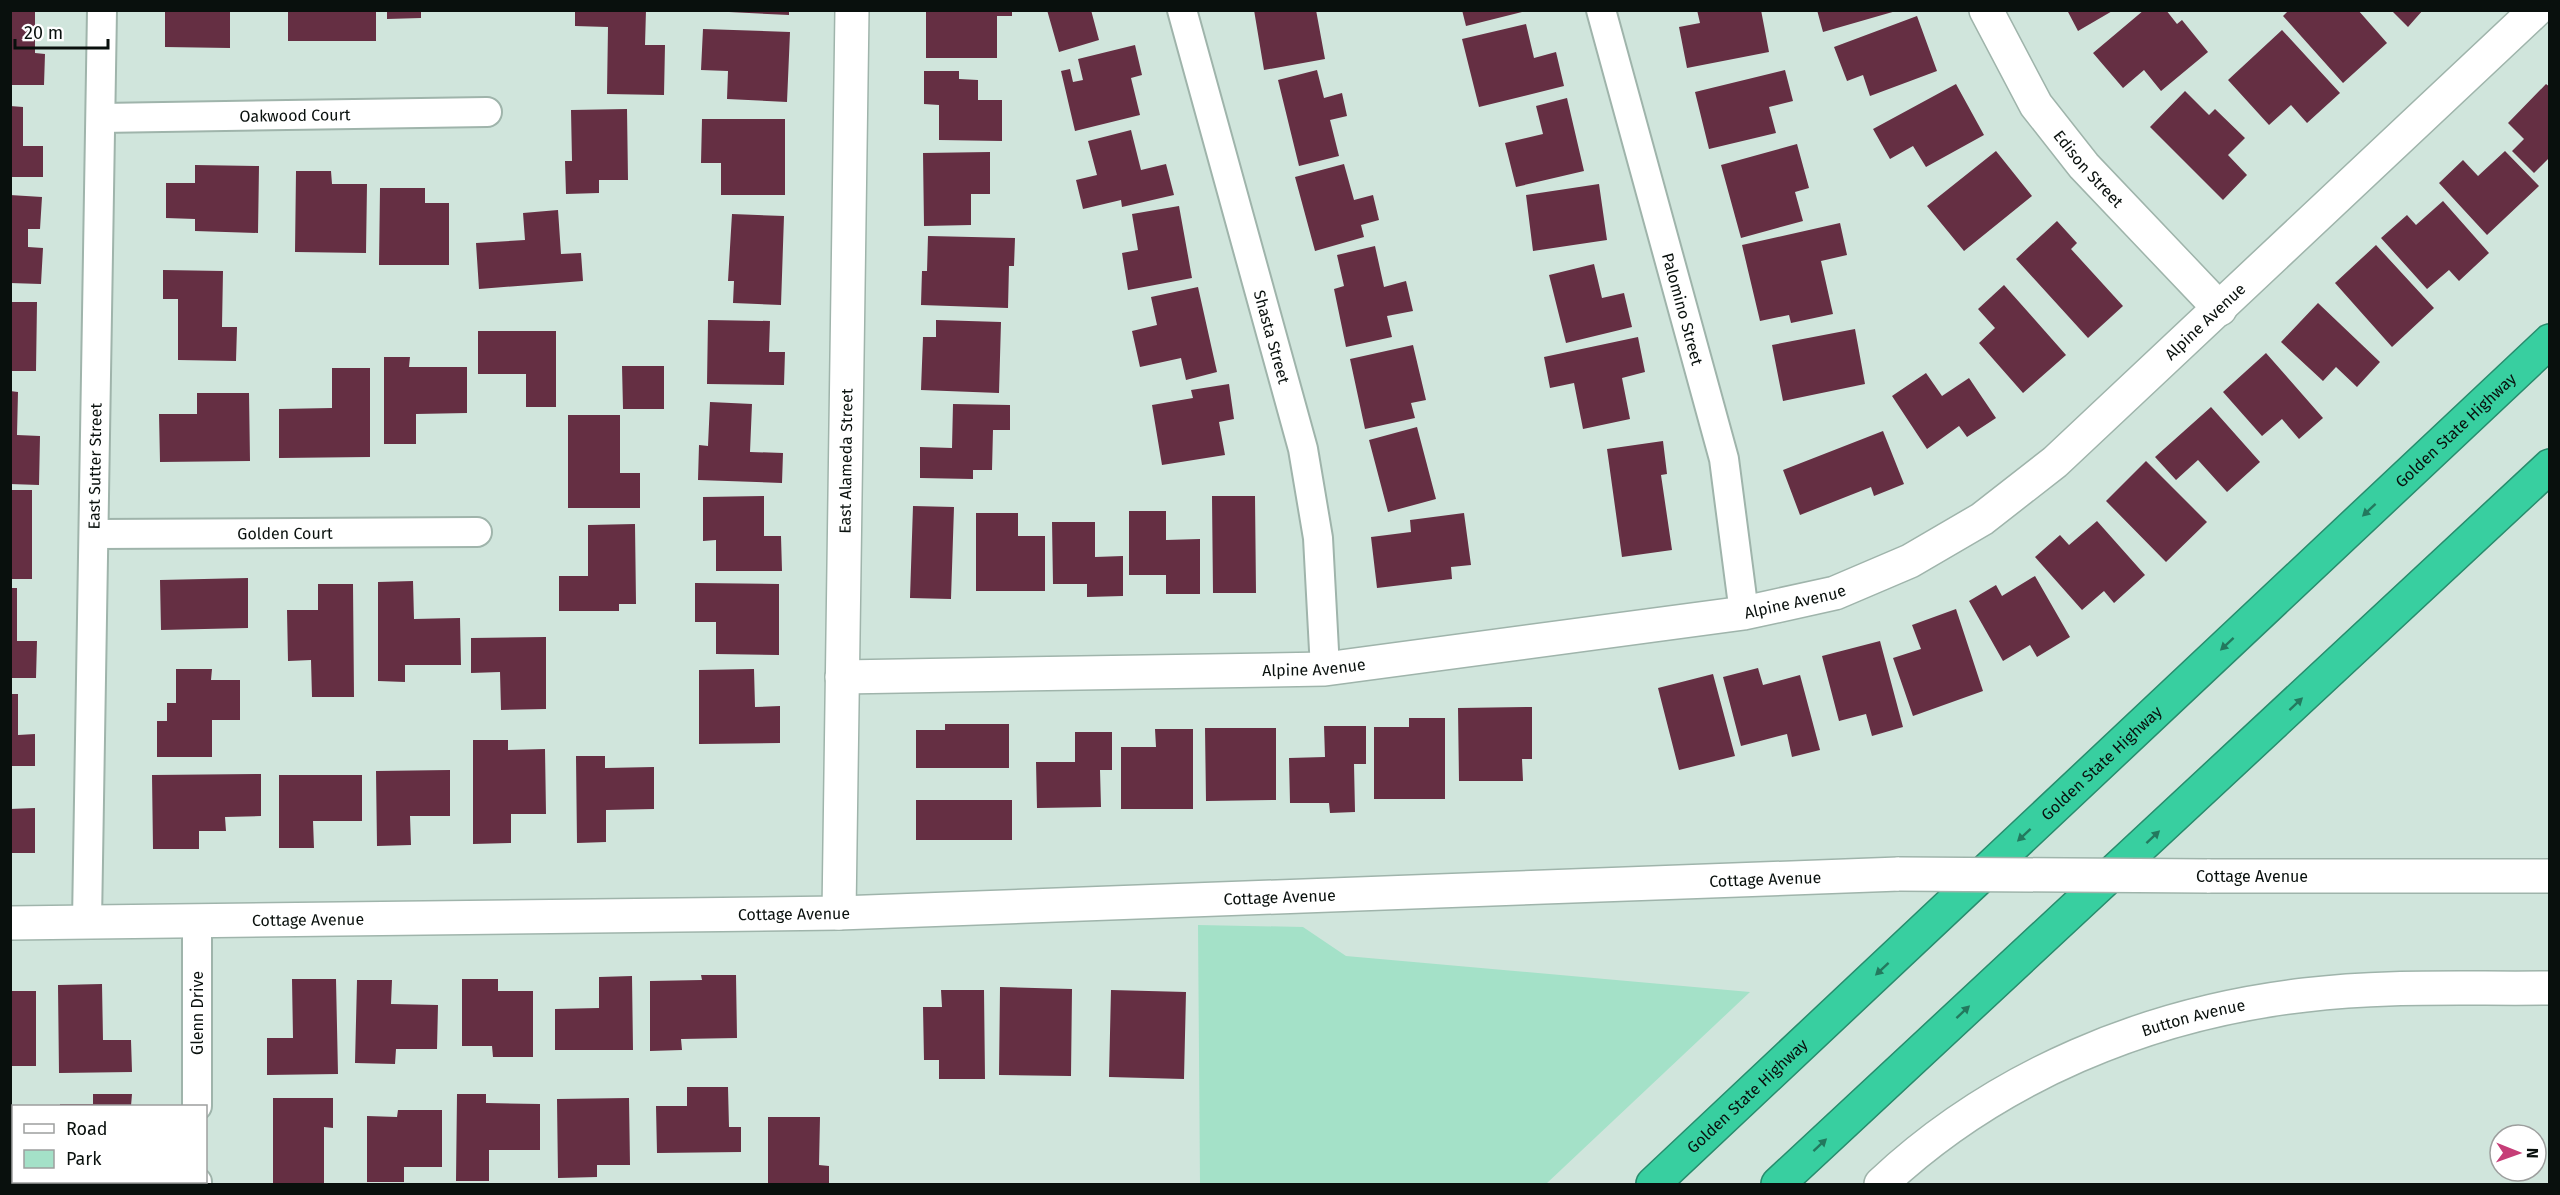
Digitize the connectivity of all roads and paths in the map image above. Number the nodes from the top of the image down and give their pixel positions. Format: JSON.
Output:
{"nodes":[{"id":1,"x":102,"y":10,"type":"edge"},
{"id":2,"x":852,"y":10,"type":"edge"},
{"id":3,"x":1182,"y":10,"type":"edge"},
{"id":4,"x":1601,"y":10,"type":"edge"},
{"id":5,"x":1986,"y":10,"type":"edge"},
{"id":6,"x":2536,"y":10,"type":"edge"},
{"id":7,"x":487,"y":112,"type":"dead end"},
{"id":8,"x":101,"y":118,"type":"junction"},
{"id":9,"x":2220,"y":309,"type":"junction"},
{"id":10,"x":2550,"y":341,"type":"edge"},
{"id":11,"x":2550,"y":466,"type":"edge"},
{"id":12,"x":477,"y":532,"type":"dead end"},
{"id":13,"x":95,"y":534,"type":"junction"},
{"id":14,"x":1744,"y":613,"type":"junction"},
{"id":15,"x":1325,"y":669,"type":"junction"},
{"id":16,"x":842,"y":677,"type":"junction"},
{"id":17,"x":2550,"y":876,"type":"edge"},
{"id":18,"x":839,"y":913,"type":"junction"},
{"id":19,"x":196,"y":919,"type":"junction"},
{"id":20,"x":87,"y":922,"type":"junction"},
{"id":21,"x":10,"y":923,"type":"edge"},
{"id":22,"x":2550,"y":988,"type":"edge"},
{"id":23,"x":197,"y":1105,"type":"edge"},
{"id":24,"x":1653,"y":1185,"type":"edge"},
{"id":25,"x":1778,"y":1185,"type":"edge"},
{"id":26,"x":1881,"y":1185,"type":"edge"}],
"edges":[{"from":1,"to":8,"type":"street","name":"East Sutter Street"},
{"from":2,"to":16,"type":"street","name":"East Alameda Street"},
{"from":3,"to":15,"type":"street","name":"Shasta Street"},
{"from":4,"to":14,"type":"street","name":"Palomino Street"},
{"from":5,"to":9,"type":"street","name":"Edison Street"},
{"from":6,"to":9,"type":"street","name":"Alpine Avenue"},
{"from":7,"to":8,"type":"street","name":"Oakwood Court"},
{"from":8,"to":13,"type":"street","name":"East Sutter Street"},
{"from":9,"to":14,"type":"street","name":"Alpine Avenue"},
{"from":10,"to":24,"type":"highway","name":"Golden State Highway","one_way":true},
{"from":25,"to":11,"type":"highway","one_way":true},
{"from":12,"to":13,"type":"street","name":"Golden Court"},
{"from":13,"to":20,"type":"street","name":"East Sutter Street"},
{"from":14,"to":15,"type":"street","name":"Alpine Avenue"},
{"from":15,"to":16,"type":"street","name":"Alpine Avenue"},
{"from":16,"to":18,"type":"street","name":"East Alameda Street"},
{"from":17,"to":18,"type":"street","name":"Cottage Avenue","bridge":true},
{"from":18,"to":19,"type":"street","name":"Cottage Avenue"},
{"from":19,"to":20,"type":"street","name":"Cottage Avenue"},
{"from":19,"to":23,"type":"street","name":"Glenn Drive"},
{"from":20,"to":21,"type":"street","name":"Cottage Avenue"},
{"from":22,"to":26,"type":"street","name":"Button Avenue"}]}
